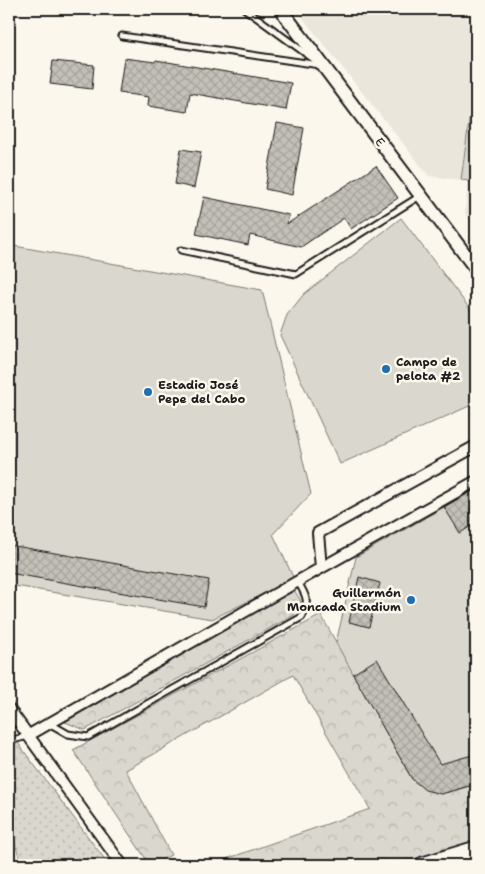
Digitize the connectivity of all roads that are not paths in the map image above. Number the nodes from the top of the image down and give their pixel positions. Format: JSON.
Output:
{"nodes":[{"id":1,"x":245,"y":9,"type":"edge"},
{"id":2,"x":286,"y":12,"type":"edge"},
{"id":3,"x":122,"y":36,"type":"dead end"},
{"id":4,"x":323,"y":65,"type":"junction"},
{"id":5,"x":420,"y":196,"type":"junction"},
{"id":6,"x":181,"y":250,"type":"dead end"},
{"id":7,"x":476,"y":269,"type":"edge"},
{"id":8,"x":476,"y":446,"type":"edge"},
{"id":9,"x":476,"y":481,"type":"edge"},
{"id":10,"x":321,"y":568,"type":"junction"},
{"id":11,"x":297,"y":581,"type":"junction"},
{"id":12,"x":9,"y":709,"type":"edge"},
{"id":13,"x":49,"y":723,"type":"junction"},
{"id":14,"x":29,"y":735,"type":"junction"},
{"id":15,"x":9,"y":741,"type":"edge"},
{"id":16,"x":476,"y":849,"type":"edge"},
{"id":17,"x":122,"y":865,"type":"edge"},
{"id":18,"x":423,"y":865,"type":"edge"}],
"edges":[{"from":1,"to":4,"type":"lane"},
{"from":2,"to":4,"type":"street","name":"E"},
{"from":3,"to":4,"type":"lane"},
{"from":4,"to":5,"type":"street","name":"E"},
{"from":5,"to":6,"type":"lane"},
{"from":5,"to":7,"type":"street","name":"E"},
{"from":8,"to":10,"type":"street"},
{"from":9,"to":10,"type":"street"},
{"from":10,"to":11,"type":"street"},
{"from":11,"to":13,"type":"street"},
{"from":11,"to":13,"type":"lane"},
{"from":12,"to":14,"type":"street"},
{"from":13,"to":14,"type":"street"},
{"from":14,"to":15,"type":"lane"},
{"from":14,"to":17,"type":"street"},
{"from":16,"to":18,"type":"main road"}]}
